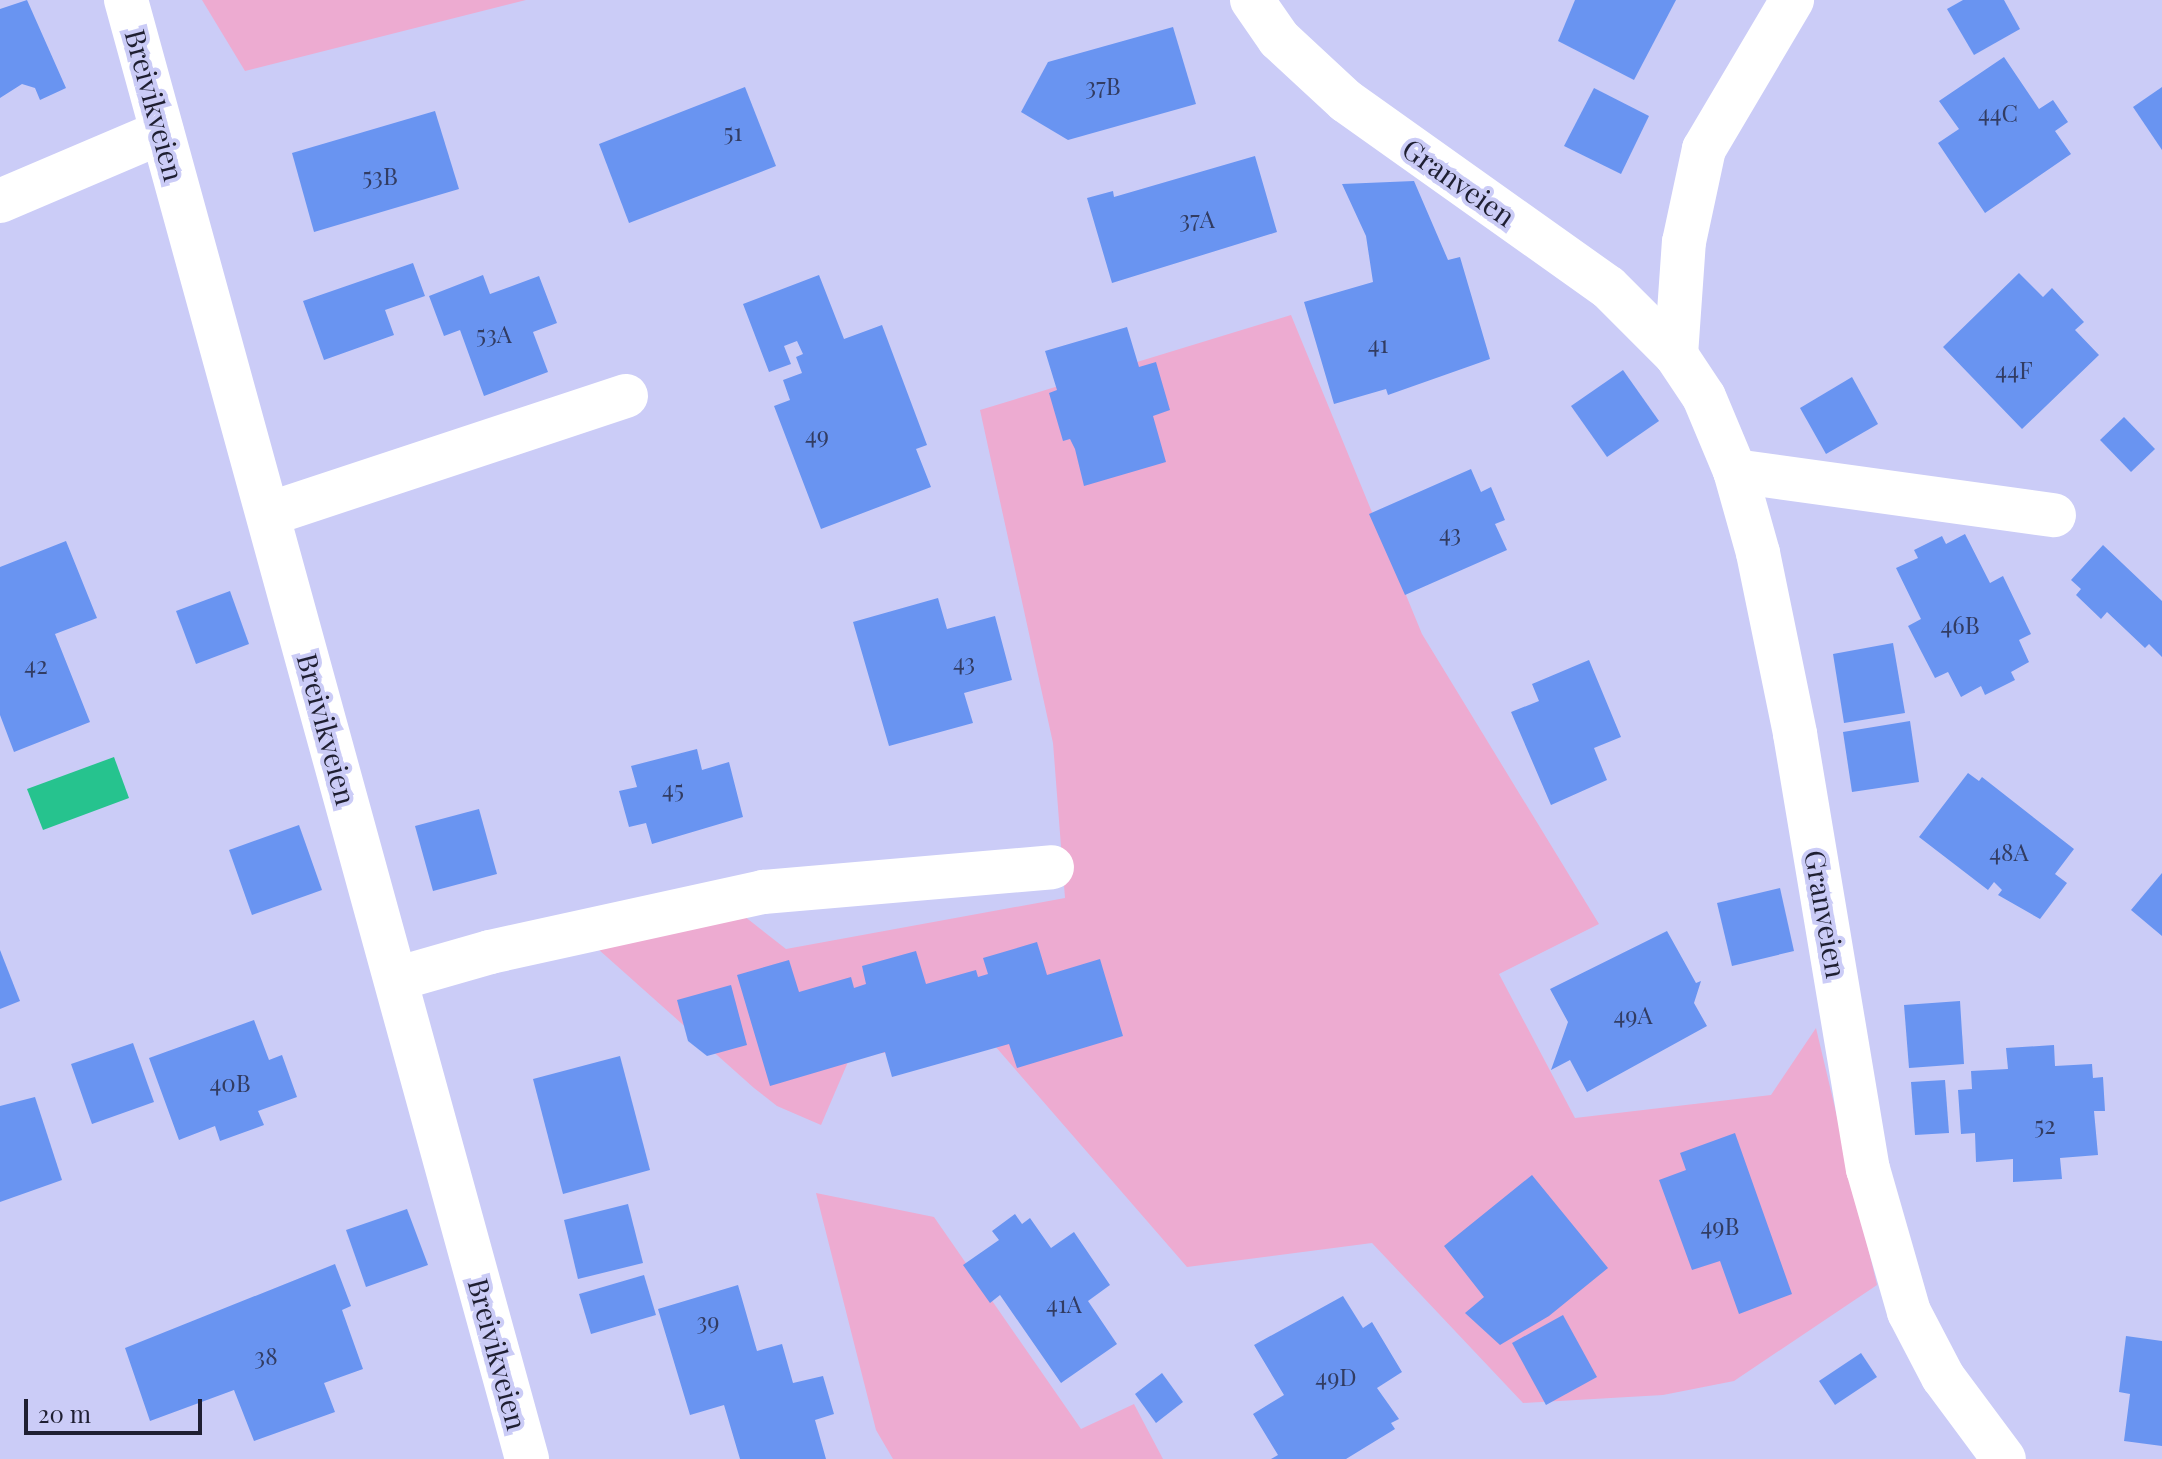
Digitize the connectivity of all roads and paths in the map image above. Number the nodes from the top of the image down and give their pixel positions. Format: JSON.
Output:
{"nodes":[{"id":1,"x":126,"y":0,"type":"edge"},
{"id":2,"x":1252,"y":0,"type":"edge"},
{"id":3,"x":1792,"y":0,"type":"edge"},
{"id":4,"x":162,"y":132,"type":"junction"},
{"id":5,"x":0,"y":201,"type":"edge"},
{"id":6,"x":1676,"y":355,"type":"junction"},
{"id":7,"x":626,"y":396,"type":"dead end"},
{"id":8,"x":1735,"y":471,"type":"junction"},
{"id":9,"x":269,"y":514,"type":"junction"},
{"id":10,"x":2054,"y":515,"type":"dead end"},
{"id":11,"x":1052,"y":867,"type":"dead end"},
{"id":12,"x":396,"y":979,"type":"junction"},
{"id":13,"x":527,"y":1459,"type":"edge"},
{"id":14,"x":2004,"y":1459,"type":"edge"}],
"edges":[{"from":1,"to":4,"type":"street","name":"Breivikveien"},
{"from":2,"to":6,"type":"street","name":"Granveien"},
{"from":3,"to":6,"type":"street"},
{"from":4,"to":5,"type":"street"},
{"from":4,"to":9,"type":"street","name":"Breivikveien"},
{"from":6,"to":8,"type":"street","name":"Granveien"},
{"from":7,"to":9,"type":"street"},
{"from":8,"to":10,"type":"street"},
{"from":8,"to":14,"type":"street","name":"Granveien"},
{"from":9,"to":12,"type":"street","name":"Breivikveien"},
{"from":11,"to":12,"type":"street"},
{"from":12,"to":13,"type":"street","name":"Breivikveien"}]}
